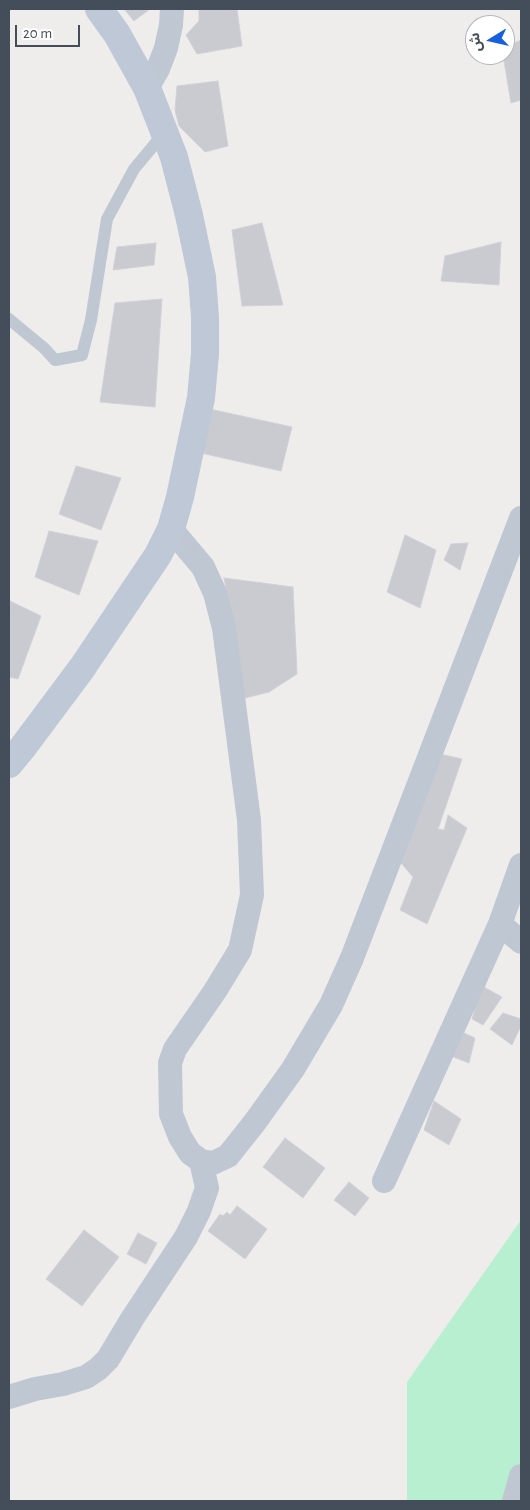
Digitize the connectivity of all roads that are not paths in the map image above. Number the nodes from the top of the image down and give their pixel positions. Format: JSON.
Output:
{"nodes":[{"id":1,"x":99,"y":9,"type":"edge"},
{"id":2,"x":172,"y":9,"type":"edge"},
{"id":3,"x":146,"y":88,"type":"junction"},
{"id":4,"x":164,"y":133,"type":"junction"},
{"id":5,"x":9,"y":319,"type":"edge"},
{"id":6,"x":521,"y":518,"type":"edge"},
{"id":7,"x":170,"y":529,"type":"junction"},
{"id":8,"x":9,"y":764,"type":"edge"},
{"id":9,"x":521,"y":865,"type":"edge"},
{"id":10,"x":500,"y":924,"type":"junction"},
{"id":11,"x":521,"y":942,"type":"edge"},
{"id":12,"x":201,"y":1161,"type":"junction"},
{"id":13,"x":384,"y":1181,"type":"dead end"},
{"id":14,"x":9,"y":1397,"type":"edge"},
{"id":15,"x":521,"y":1476,"type":"edge"},
{"id":16,"x":514,"y":1501,"type":"edge"}],
"edges":[{"from":1,"to":3,"type":"main road"},
{"from":2,"to":3,"type":"street"},
{"from":3,"to":4,"type":"main road"},
{"from":4,"to":5,"type":"lane"},
{"from":4,"to":7,"type":"main road"},
{"from":6,"to":12,"type":"street"},
{"from":7,"to":8,"type":"main road"},
{"from":7,"to":12,"type":"street"},
{"from":9,"to":10,"type":"street"},
{"from":10,"to":11,"type":"street"},
{"from":10,"to":13,"type":"street"},
{"from":12,"to":14,"type":"street"},
{"from":15,"to":16,"type":"street"}]}
